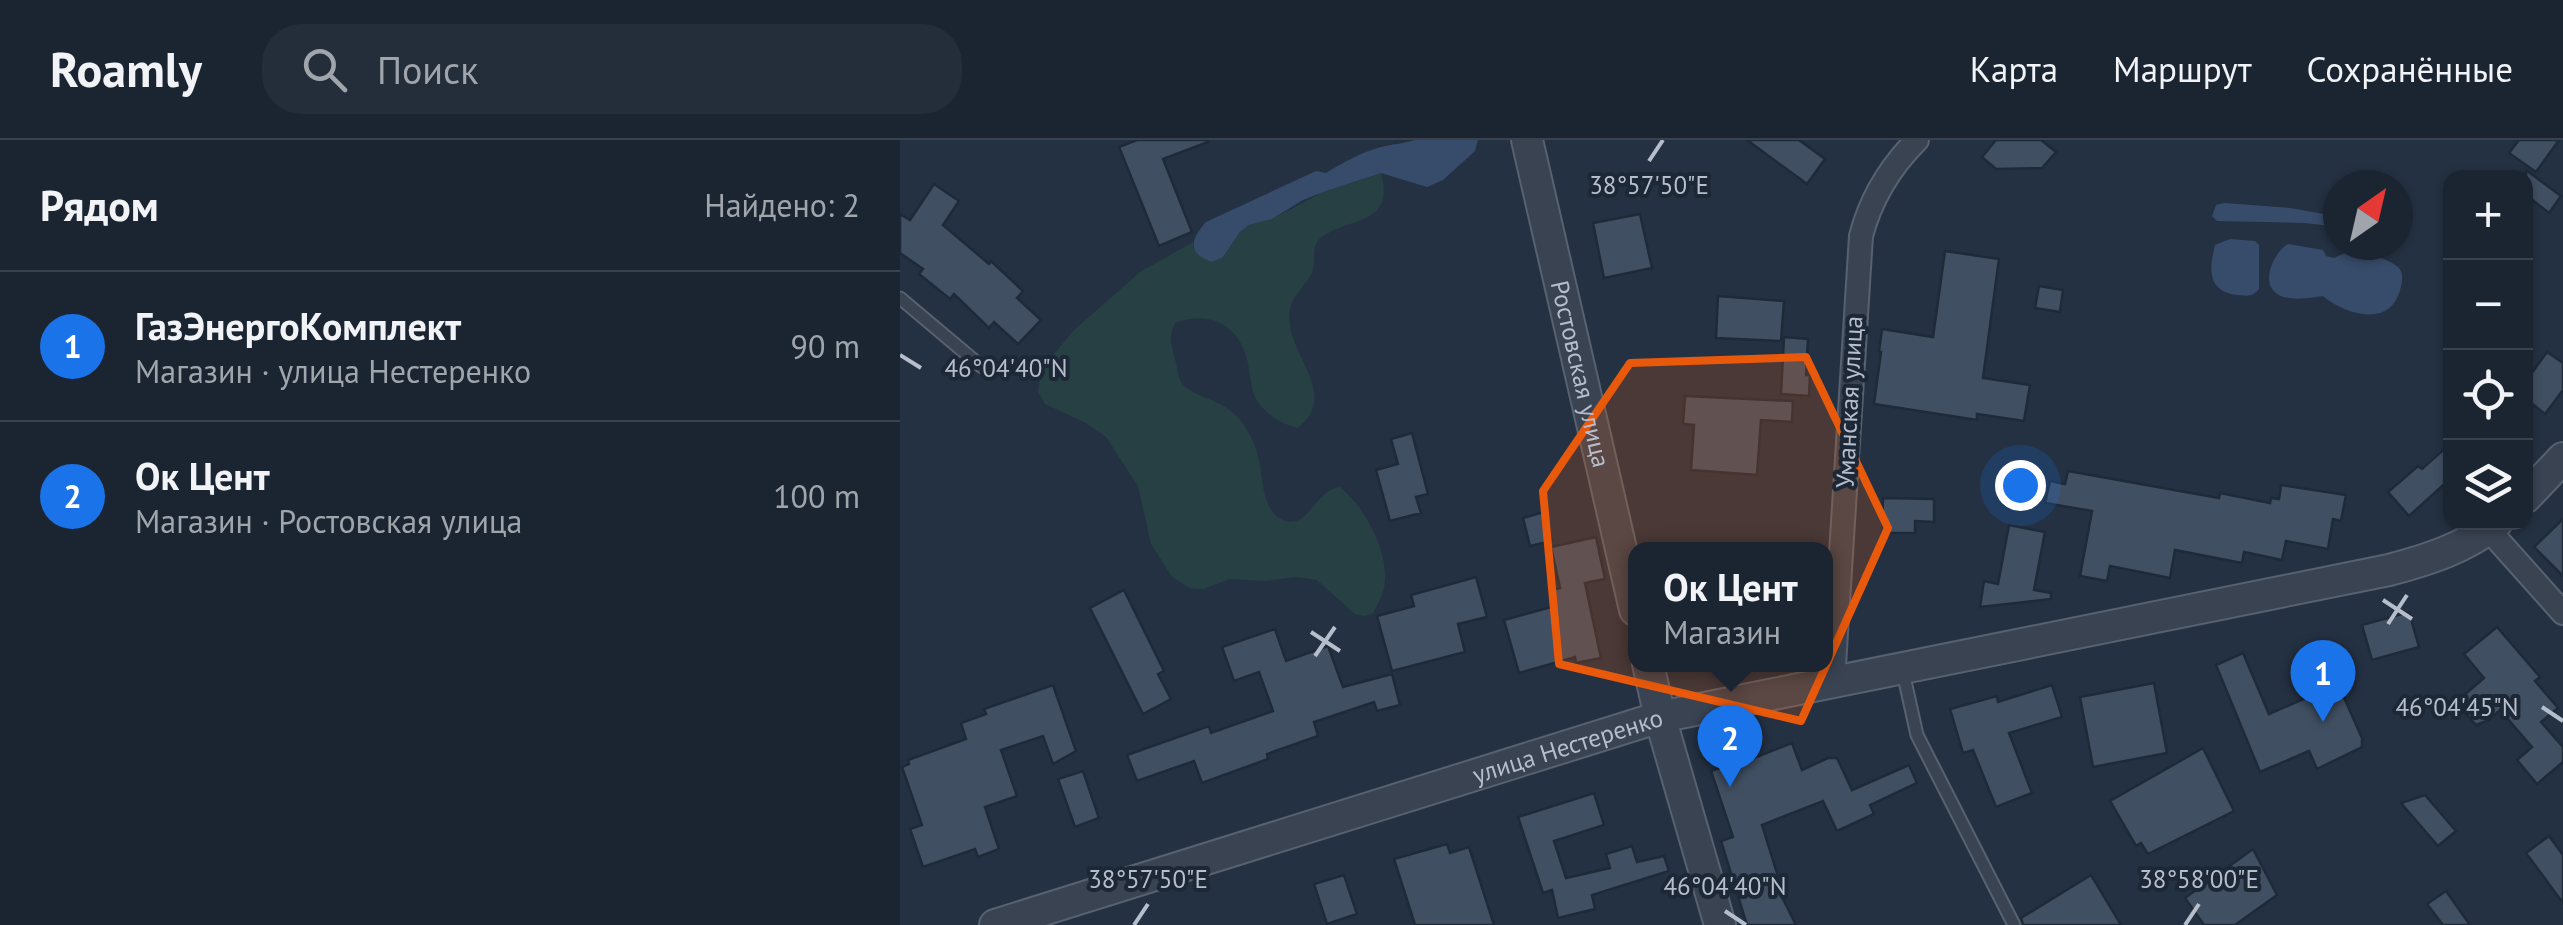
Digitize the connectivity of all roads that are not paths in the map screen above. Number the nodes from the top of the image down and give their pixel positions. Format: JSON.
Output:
{"nodes":[{"id":1,"x":1527,"y":140,"type":"edge"},
{"id":2,"x":1917,"y":140,"type":"edge"},
{"id":3,"x":900,"y":298,"type":"edge"},
{"id":4,"x":982,"y":368,"type":"dead end"},
{"id":5,"x":2563,"y":458,"type":"edge"},
{"id":6,"x":2533,"y":490,"type":"edge"},
{"id":7,"x":2486,"y":530,"type":"edge"},
{"id":8,"x":2496,"y":530,"type":"edge"},
{"id":9,"x":1628,"y":580,"type":"edge"},
{"id":10,"x":2563,"y":613,"type":"edge"},
{"id":11,"x":1902,"y":668,"type":"junction"},
{"id":12,"x":1650,"y":672,"type":"edge"},
{"id":13,"x":1833,"y":681,"type":"junction"},
{"id":14,"x":1660,"y":717,"type":"junction"},
{"id":15,"x":994,"y":925,"type":"edge"},
{"id":16,"x":1720,"y":925,"type":"edge"},
{"id":17,"x":2014,"y":925,"type":"edge"}],
"edges":[{"from":1,"to":9,"type":"street","name":"Ростовская улица"},
{"from":2,"to":13,"type":"street","name":"Уманская улица"},
{"from":3,"to":4,"type":"lane"},
{"from":5,"to":6,"type":"street"},
{"from":7,"to":11,"type":"street","name":"улица Нестеренко"},
{"from":8,"to":10,"type":"street"},
{"from":11,"to":13,"type":"street","name":"улица Нестеренко"},
{"from":11,"to":17,"type":"lane"},
{"from":12,"to":14,"type":"street"},
{"from":13,"to":14,"type":"street","name":"улица Нестеренко"},
{"from":14,"to":15,"type":"street","name":"улица Нестеренко"},
{"from":14,"to":16,"type":"street"}]}
